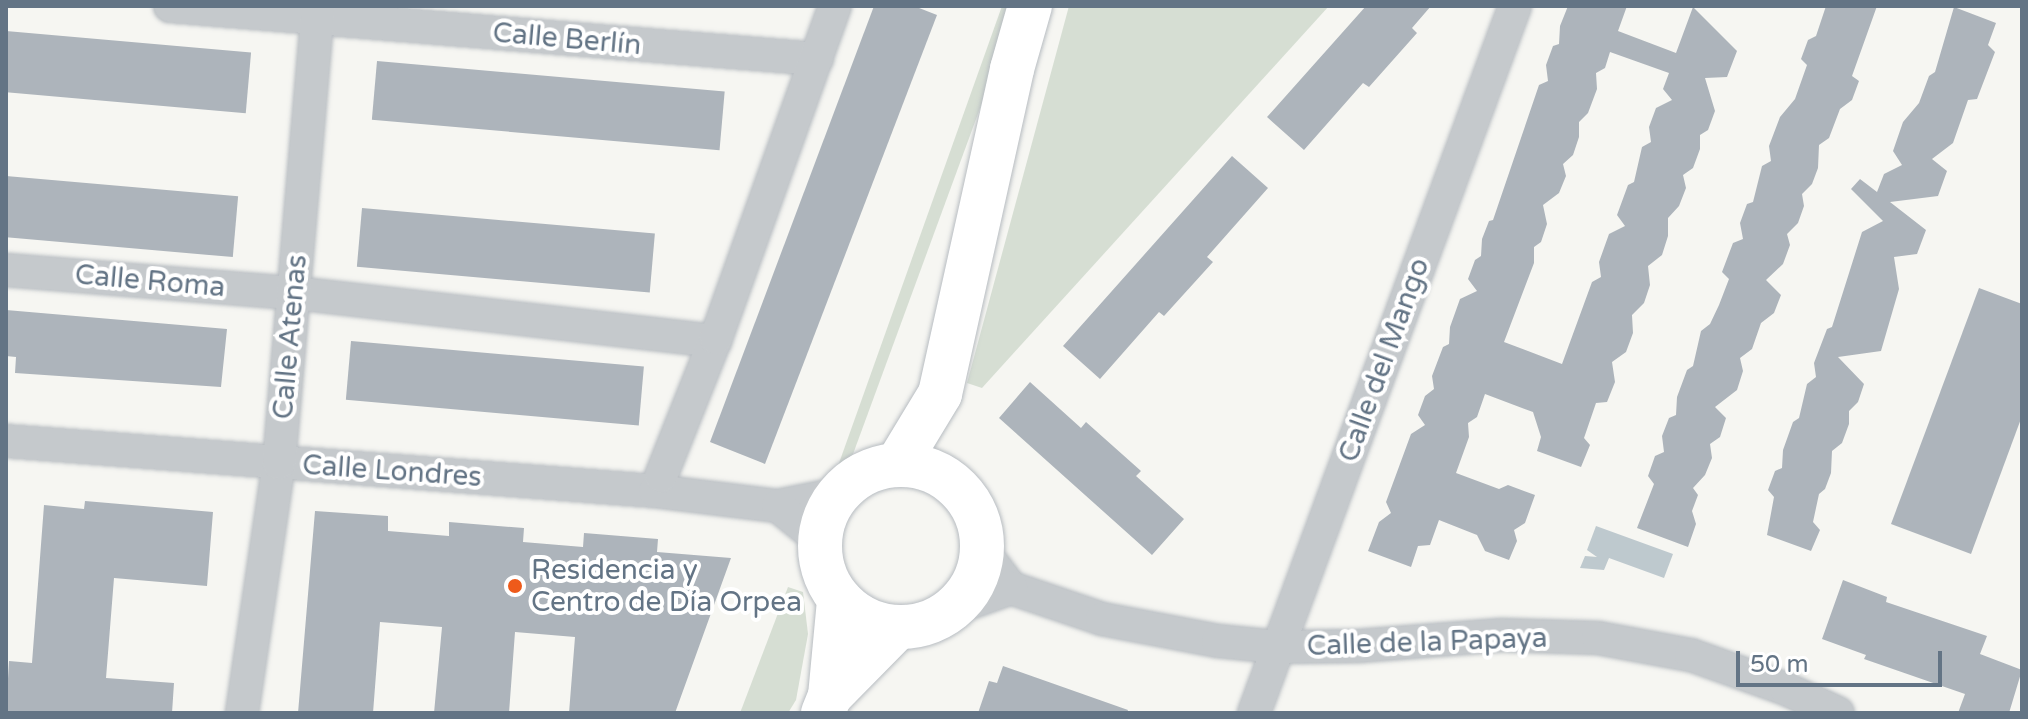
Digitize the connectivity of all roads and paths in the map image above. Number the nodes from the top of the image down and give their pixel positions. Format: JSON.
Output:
{"nodes":[{"id":1,"x":170,"y":6,"type":"edge"},
{"id":2,"x":835,"y":6,"type":"edge"},
{"id":3,"x":1030,"y":6,"type":"edge"},
{"id":4,"x":1515,"y":6,"type":"edge"},
{"id":5,"x":318,"y":12,"type":"edge"},
{"id":6,"x":817,"y":59,"type":"junction"},
{"id":7,"x":6,"y":270,"type":"edge"},
{"id":8,"x":294,"y":293,"type":"junction"},
{"id":9,"x":715,"y":341,"type":"junction"},
{"id":10,"x":940,"y":394,"type":"junction"},
{"id":11,"x":6,"y":441,"type":"edge"},
{"id":12,"x":279,"y":463,"type":"junction"},
{"id":13,"x":897,"y":465,"type":"junction"},
{"id":14,"x":661,"y":476,"type":"dead end"},
{"id":15,"x":951,"y":482,"type":"junction"},
{"id":16,"x":838,"y":494,"type":"junction"},
{"id":17,"x":778,"y":506,"type":"junction"},
{"id":18,"x":820,"y":540,"type":"junction"},
{"id":19,"x":983,"y":551,"type":"junction"},
{"id":20,"x":1011,"y":588,"type":"junction"},
{"id":21,"x":839,"y":600,"type":"junction"},
{"id":22,"x":953,"y":609,"type":"junction"},
{"id":23,"x":896,"y":629,"type":"junction"},
{"id":24,"x":1278,"y":647,"type":"junction"},
{"id":25,"x":826,"y":705,"type":"edge"},
{"id":26,"x":242,"y":713,"type":"edge"},
{"id":27,"x":1254,"y":713,"type":"edge"},
{"id":28,"x":1838,"y":713,"type":"edge"}],
"edges":[{"from":1,"to":5,"type":"street"},
{"from":2,"to":6,"type":"street"},
{"from":3,"to":10,"type":"main road"},
{"from":4,"to":24,"type":"street","name":"Calle del Mango"},
{"from":5,"to":6,"type":"street","name":"Calle Berlín"},
{"from":5,"to":8,"type":"street","name":"Calle Atenas"},
{"from":6,"to":9,"type":"street"},
{"from":7,"to":8,"type":"street","name":"Calle Roma"},
{"from":8,"to":9,"type":"street"},
{"from":8,"to":12,"type":"street","name":"Calle Atenas"},
{"from":9,"to":14,"type":"street"},
{"from":10,"to":13,"type":"main road"},
{"from":10,"to":15,"type":"main road"},
{"from":11,"to":12,"type":"street","name":"Calle Londres"},
{"from":12,"to":17,"type":"street","name":"Calle Londres"},
{"from":12,"to":26,"type":"street","name":"Calle Atenas"},
{"from":13,"to":15,"type":"main road"},
{"from":13,"to":16,"type":"main road"},
{"from":15,"to":19,"type":"main road"},
{"from":16,"to":17,"type":"street","name":"Calle Londres"},
{"from":16,"to":18,"type":"main road"},
{"from":17,"to":18,"type":"street"},
{"from":18,"to":21,"type":"main road"},
{"from":19,"to":20,"type":"street"},
{"from":19,"to":22,"type":"main road"},
{"from":20,"to":22,"type":"street"},
{"from":20,"to":24,"type":"street","name":"Calle de la Papaya"},
{"from":21,"to":23,"type":"main road"},
{"from":21,"to":25,"type":"main road"},
{"from":22,"to":23,"type":"main road"},
{"from":23,"to":25,"type":"main road"},
{"from":24,"to":27,"type":"street","name":"Calle del Mango"},
{"from":24,"to":28,"type":"street","name":"Calle de la Papaya"}]}
